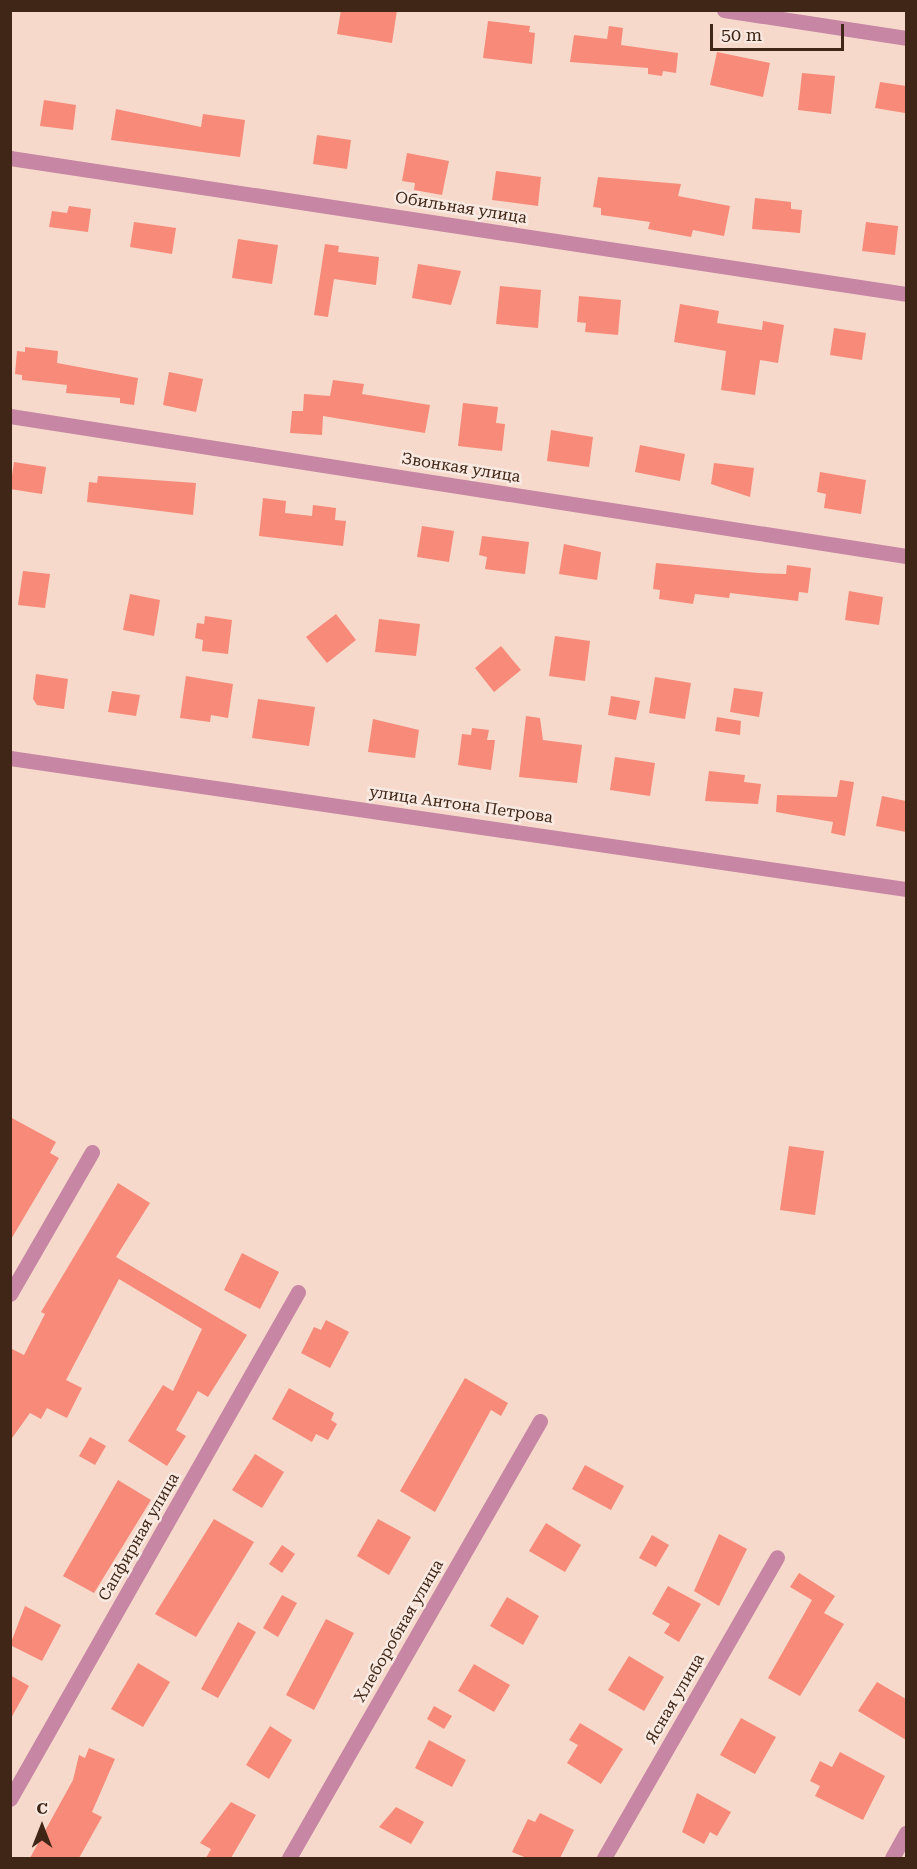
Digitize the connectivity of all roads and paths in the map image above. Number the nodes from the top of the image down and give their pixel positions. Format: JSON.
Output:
{"nodes":[{"id":1,"x":724,"y":10,"type":"edge"},
{"id":2,"x":906,"y":38,"type":"edge"},
{"id":3,"x":10,"y":158,"type":"edge"},
{"id":4,"x":906,"y":294,"type":"edge"},
{"id":5,"x":10,"y":416,"type":"edge"},
{"id":6,"x":906,"y":556,"type":"edge"},
{"id":7,"x":10,"y":758,"type":"edge"},
{"id":8,"x":906,"y":889,"type":"edge"},
{"id":9,"x":92,"y":1152,"type":"dead end"},
{"id":10,"x":298,"y":1292,"type":"dead end"},
{"id":11,"x":10,"y":1294,"type":"edge"},
{"id":12,"x":540,"y":1421,"type":"dead end"},
{"id":13,"x":777,"y":1557,"type":"dead end"},
{"id":14,"x":10,"y":1799,"type":"edge"},
{"id":15,"x":906,"y":1833,"type":"edge"},
{"id":16,"x":289,"y":1858,"type":"edge"},
{"id":17,"x":604,"y":1858,"type":"edge"},
{"id":18,"x":892,"y":1858,"type":"edge"}],
"edges":[{"from":1,"to":2,"type":"street"},
{"from":3,"to":4,"type":"street","name":"Обильная улица"},
{"from":5,"to":6,"type":"street","name":"Звонкая улица"},
{"from":7,"to":8,"type":"street","name":"улица Антона Петрова"},
{"from":9,"to":11,"type":"street"},
{"from":10,"to":14,"type":"street","name":"Сапфирная улица"},
{"from":12,"to":16,"type":"street","name":"Хлеборобная улица"},
{"from":13,"to":17,"type":"street","name":"Ясная улица"},
{"from":15,"to":18,"type":"street"}]}
